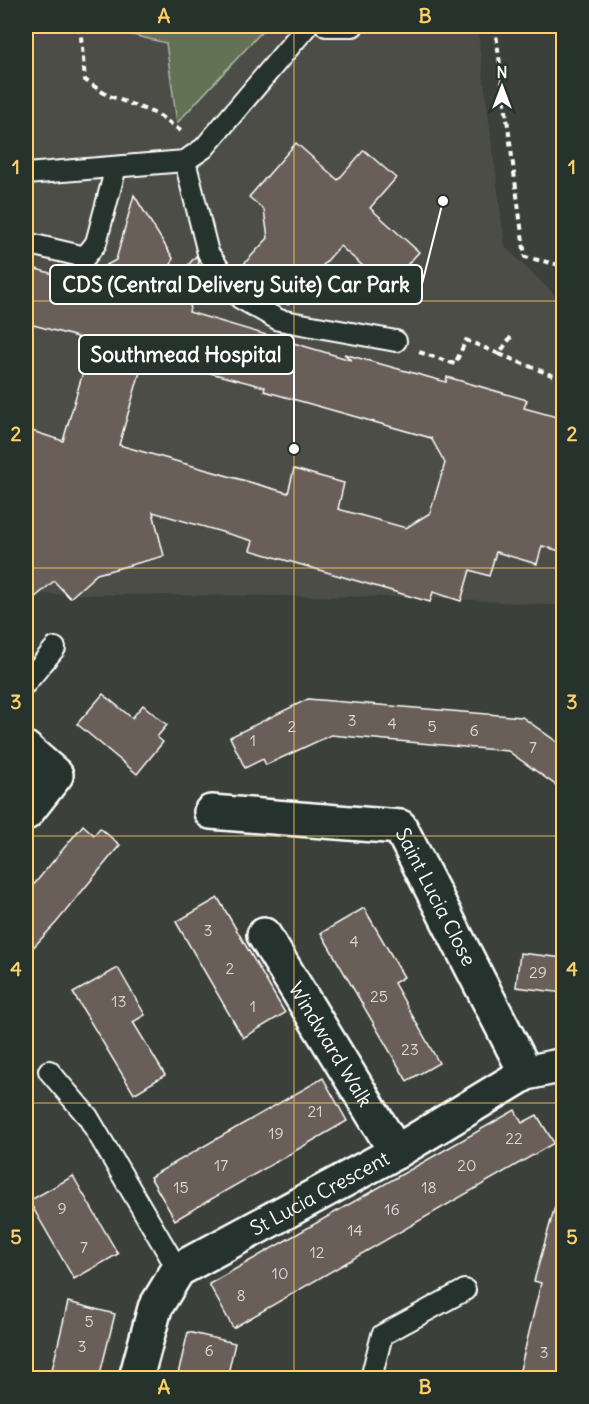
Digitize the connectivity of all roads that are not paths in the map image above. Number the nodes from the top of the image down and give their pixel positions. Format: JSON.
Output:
{"nodes":[{"id":1,"x":307,"y":26,"type":"edge"},
{"id":2,"x":326,"y":26,"type":"edge"},
{"id":3,"x":353,"y":26,"type":"edge"},
{"id":4,"x":185,"y":161,"type":"junction"},
{"id":5,"x":116,"y":168,"type":"junction"},
{"id":6,"x":26,"y":174,"type":"edge"},
{"id":7,"x":26,"y":243,"type":"edge"},
{"id":8,"x":396,"y":341,"type":"dead end"},
{"id":9,"x":56,"y":648,"type":"dead end"},
{"id":10,"x":26,"y":683,"type":"edge"},
{"id":11,"x":26,"y":749,"type":"edge"},
{"id":12,"x":211,"y":812,"type":"dead end"},
{"id":13,"x":26,"y":813,"type":"edge"},
{"id":14,"x":264,"y":935,"type":"dead end"},
{"id":15,"x":564,"y":1065,"type":"edge"},
{"id":16,"x":49,"y":1071,"type":"dead end"},
{"id":17,"x":526,"y":1073,"type":"junction"},
{"id":18,"x":396,"y":1152,"type":"junction"},
{"id":19,"x":178,"y":1270,"type":"junction"},
{"id":20,"x":465,"y":1290,"type":"dead end"},
{"id":21,"x":136,"y":1378,"type":"edge"},
{"id":22,"x":371,"y":1378,"type":"edge"}],
"edges":[{"from":1,"to":4,"type":"lane"},
{"from":2,"to":3,"type":"lane"},
{"from":4,"to":5,"type":"lane"},
{"from":4,"to":8,"type":"lane"},
{"from":5,"to":6,"type":"lane"},
{"from":5,"to":7,"type":"lane"},
{"from":9,"to":10,"type":"lane"},
{"from":11,"to":13,"type":"street"},
{"from":12,"to":17,"type":"street","name":"Saint Lucia Close"},
{"from":14,"to":18,"type":"street","name":"Windward Walk"},
{"from":15,"to":17,"type":"street","name":"St Lucia Crescent"},
{"from":16,"to":19,"type":"lane"},
{"from":17,"to":18,"type":"street","name":"St Lucia Crescent"},
{"from":18,"to":19,"type":"street","name":"St Lucia Crescent"},
{"from":19,"to":21,"type":"street","name":"St Lucia Crescent"},
{"from":20,"to":22,"type":"lane"}]}
